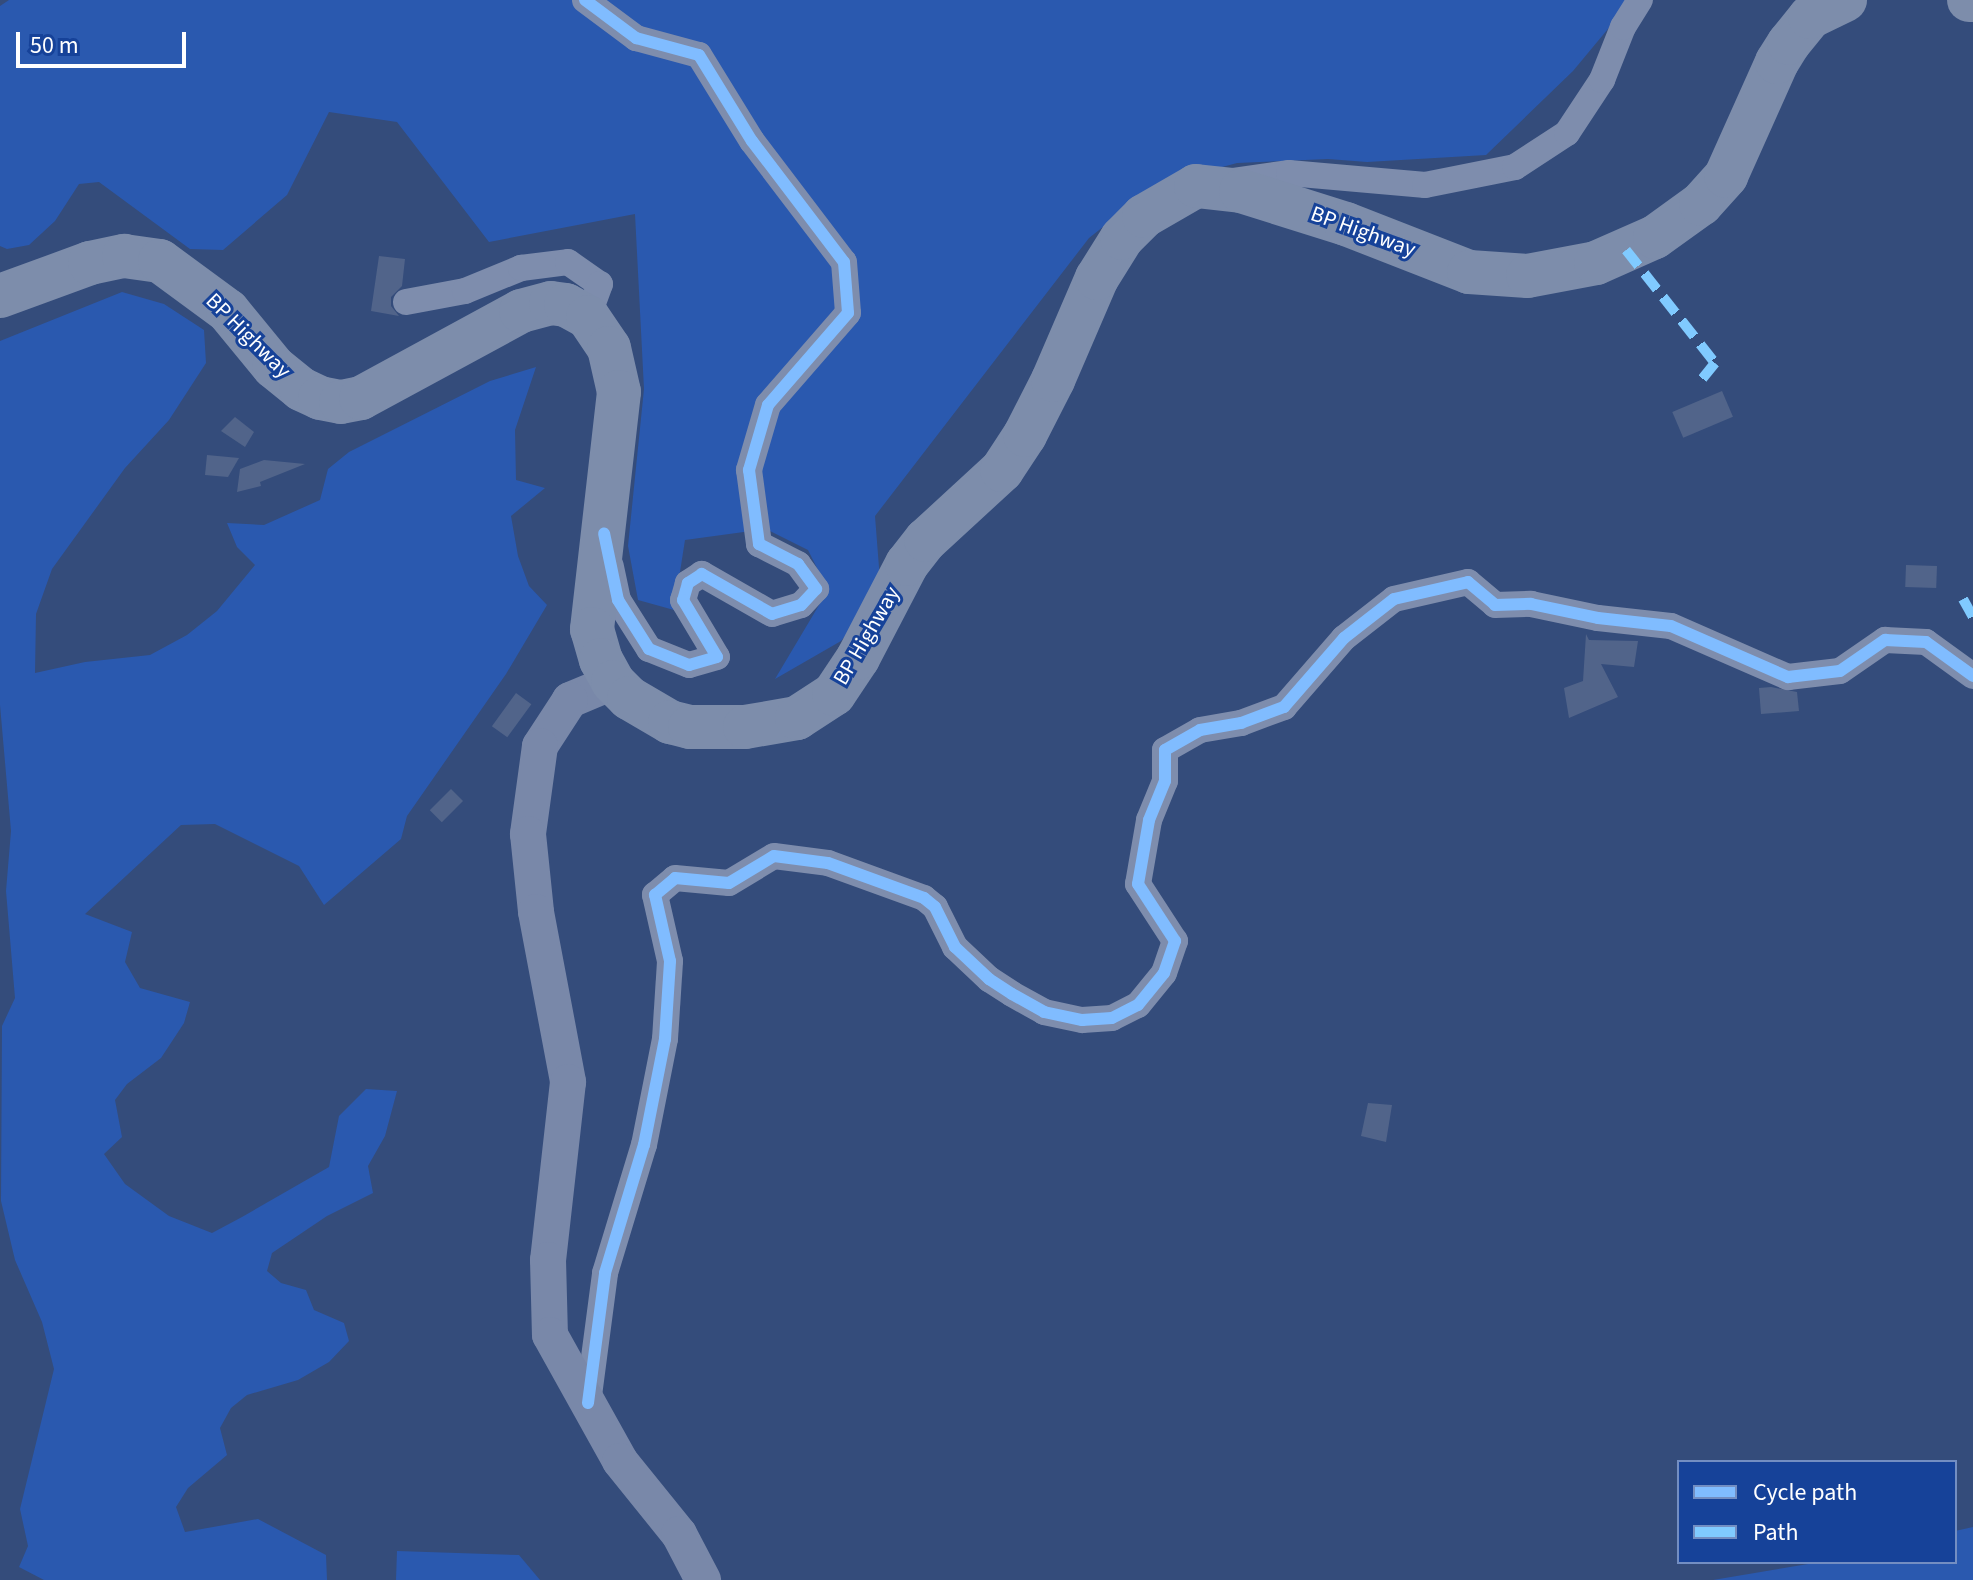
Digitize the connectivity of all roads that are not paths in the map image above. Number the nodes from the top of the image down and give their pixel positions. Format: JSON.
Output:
{"nodes":[{"id":1,"x":585,"y":0,"type":"edge"},
{"id":2,"x":1640,"y":0,"type":"edge"},
{"id":3,"x":1845,"y":0,"type":"edge"},
{"id":4,"x":1196,"y":186,"type":"junction"},
{"id":5,"x":0,"y":296,"type":"edge"},
{"id":6,"x":406,"y":302,"type":"dead end"},
{"id":7,"x":588,"y":317,"type":"junction"},
{"id":8,"x":604,"y":533,"type":"junction"},
{"id":9,"x":1973,"y":676,"type":"edge"},
{"id":10,"x":613,"y":682,"type":"junction"},
{"id":11,"x":588,"y":1403,"type":"junction"},
{"id":12,"x":703,"y":1580,"type":"edge"}],
"edges":[{"from":1,"to":8,"type":"street"},
{"from":2,"to":4,"type":"street"},
{"from":3,"to":4,"type":"highway","name":"BP Highway"},
{"from":4,"to":10,"type":"highway","name":"BP Highway"},
{"from":5,"to":7,"type":"highway","name":"BP Highway"},
{"from":6,"to":7,"type":"street"},
{"from":7,"to":8,"type":"highway","name":"BP Highway"},
{"from":8,"to":10,"type":"highway","name":"BP Highway"},
{"from":9,"to":11,"type":"street"},
{"from":10,"to":11,"type":"street"},
{"from":11,"to":12,"type":"street"}]}
